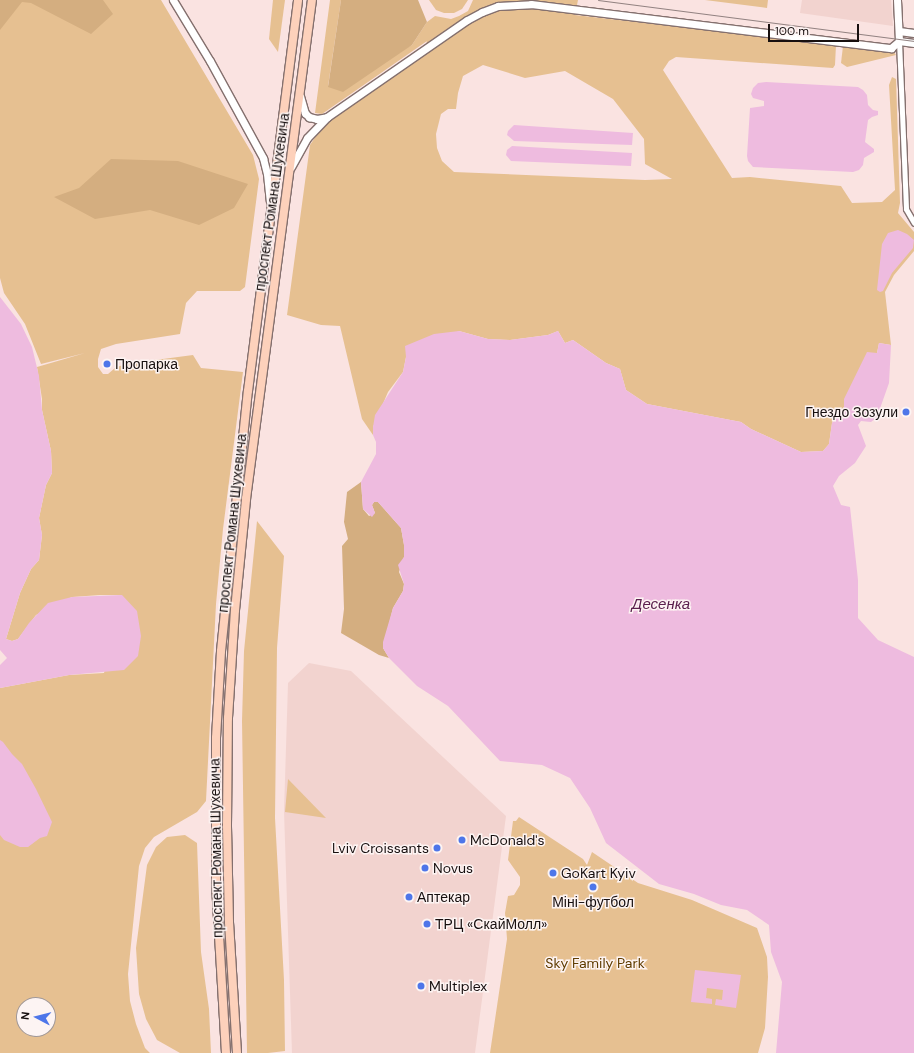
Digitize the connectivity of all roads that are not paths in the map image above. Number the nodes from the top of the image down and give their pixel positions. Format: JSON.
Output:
{"nodes":[{"id":1,"x":173,"y":0,"type":"edge"},
{"id":2,"x":298,"y":0,"type":"edge"},
{"id":3,"x":312,"y":0,"type":"edge"},
{"id":4,"x":897,"y":0,"type":"edge"},
{"id":5,"x":899,"y":31,"type":"junction"},
{"id":6,"x":914,"y":33,"type":"edge"},
{"id":7,"x":899,"y":42,"type":"junction"},
{"id":8,"x":914,"y":43,"type":"edge"},
{"id":9,"x":300,"y":96,"type":"junction"},
{"id":10,"x":327,"y":117,"type":"junction"},
{"id":11,"x":290,"y":169,"type":"junction"},
{"id":12,"x":271,"y":214,"type":"junction"},
{"id":13,"x":914,"y":223,"type":"edge"},
{"id":14,"x":226,"y":1053,"type":"edge"},
{"id":15,"x":236,"y":1053,"type":"edge"}],
"edges":[{"from":1,"to":12,"type":"main road"},
{"from":2,"to":12,"type":"main road","name":"проспект Романа Шухевича"},
{"from":3,"to":9,"type":"main road","name":"проспект Романа Шухевича"},
{"from":4,"to":5,"type":"main road"},
{"from":5,"to":6,"type":"main road"},
{"from":5,"to":7,"type":"main road"},
{"from":7,"to":8,"type":"main road"},
{"from":7,"to":10,"type":"main road"},
{"from":7,"to":13,"type":"street"},
{"from":9,"to":10,"type":"main road"},
{"from":9,"to":11,"type":"main road","name":"проспект Романа Шухевича"},
{"from":10,"to":11,"type":"main road"},
{"from":11,"to":15,"type":"main road","name":"проспект Романа Шухевича"},
{"from":12,"to":14,"type":"main road","name":"проспект Романа Шухевича"}]}
